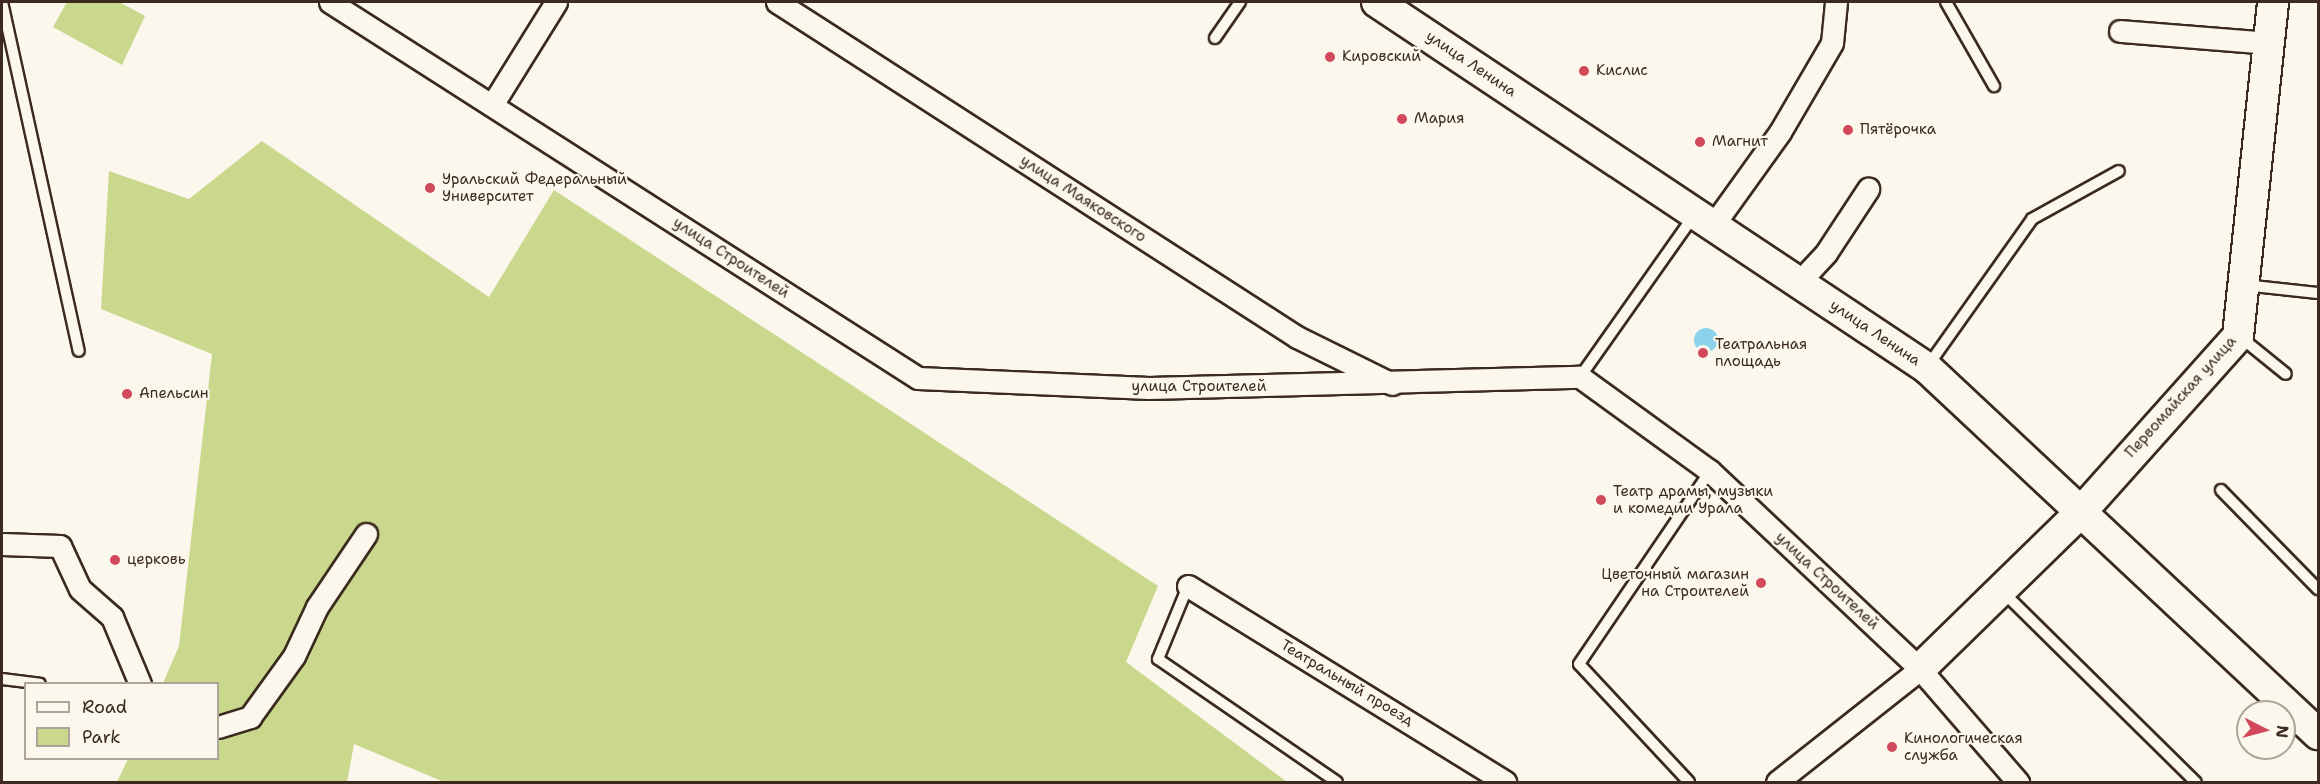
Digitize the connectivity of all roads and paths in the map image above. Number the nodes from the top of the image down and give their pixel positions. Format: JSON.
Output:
{"nodes":[{"id":1,"x":2,"y":2,"type":"edge"},
{"id":2,"x":330,"y":2,"type":"edge"},
{"id":3,"x":556,"y":2,"type":"edge"},
{"id":4,"x":777,"y":2,"type":"edge"},
{"id":5,"x":1239,"y":2,"type":"edge"},
{"id":6,"x":1377,"y":2,"type":"edge"},
{"id":7,"x":1836,"y":2,"type":"edge"},
{"id":8,"x":1946,"y":2,"type":"edge"},
{"id":9,"x":2261,"y":2,"type":"edge"},
{"id":10,"x":2273,"y":2,"type":"edge"},
{"id":11,"x":2120,"y":31,"type":"dead end"},
{"id":12,"x":1215,"y":38,"type":"dead end"},
{"id":13,"x":2269,"y":43,"type":"junction"},
{"id":14,"x":1994,"y":86,"type":"dead end"},
{"id":15,"x":492,"y":105,"type":"junction"},
{"id":16,"x":2119,"y":171,"type":"dead end"},
{"id":17,"x":1868,"y":189,"type":"dead end"},
{"id":18,"x":1705,"y":219,"type":"junction"},
{"id":19,"x":1801,"y":280,"type":"junction"},
{"id":20,"x":2244,"y":284,"type":"junction"},
{"id":21,"x":2319,"y":293,"type":"edge"},
{"id":22,"x":2238,"y":336,"type":"junction"},
{"id":23,"x":79,"y":351,"type":"dead end"},
{"id":24,"x":1927,"y":368,"type":"junction"},
{"id":25,"x":2286,"y":374,"type":"dead end"},
{"id":26,"x":1580,"y":377,"type":"junction"},
{"id":27,"x":1395,"y":386,"type":"junction"},
{"id":28,"x":1710,"y":471,"type":"junction"},
{"id":29,"x":2221,"y":490,"type":"dead end"},
{"id":30,"x":2080,"y":513,"type":"junction"},
{"id":31,"x":366,"y":534,"type":"dead end"},
{"id":32,"x":2,"y":544,"type":"edge"},
{"id":33,"x":1188,"y":586,"type":"joint"},
{"id":34,"x":2319,"y":589,"type":"edge"},
{"id":35,"x":2001,"y":591,"type":"junction"},
{"id":36,"x":1920,"y":669,"type":"junction"},
{"id":37,"x":2,"y":679,"type":"edge"},
{"id":38,"x":25,"y":682,"type":"edge"},
{"id":39,"x":139,"y":682,"type":"edge"},
{"id":40,"x":219,"y":727,"type":"edge"},
{"id":41,"x":2319,"y":734,"type":"edge"},
{"id":42,"x":1492,"y":778,"type":"edge"},
{"id":43,"x":2016,"y":782,"type":"edge"},
{"id":44,"x":1337,"y":783,"type":"edge"},
{"id":45,"x":1689,"y":783,"type":"edge"},
{"id":46,"x":1777,"y":783,"type":"edge"},
{"id":47,"x":2196,"y":783,"type":"edge"}],
"edges":[{"from":1,"to":23,"type":"lane"},
{"from":2,"to":15,"type":"street","name":"улица Строителей"},
{"from":3,"to":15,"type":"street"},
{"from":4,"to":27,"type":"street","name":"улица Маяковского"},
{"from":5,"to":12,"type":"lane"},
{"from":6,"to":18,"type":"main road","name":"улица Ленина"},
{"from":7,"to":18,"type":"street"},
{"from":8,"to":14,"type":"lane"},
{"from":9,"to":13,"type":"main road","name":"Первомайская улица"},
{"from":10,"to":13,"type":"main road","name":"Первомайская улица"},
{"from":11,"to":13,"type":"street"},
{"from":13,"to":20,"type":"main road","name":"Первомайская улица"},
{"from":15,"to":27,"type":"street","name":"улица Строителей"},
{"from":16,"to":24,"type":"lane"},
{"from":17,"to":19,"type":"street"},
{"from":18,"to":19,"type":"main road","name":"улица Ленина"},
{"from":18,"to":26,"type":"lane"},
{"from":19,"to":24,"type":"main road","name":"улица Ленина"},
{"from":20,"to":21,"type":"lane"},
{"from":20,"to":22,"type":"main road","name":"Первомайская улица"},
{"from":22,"to":25,"type":"lane"},
{"from":22,"to":30,"type":"main road","name":"Первомайская улица"},
{"from":24,"to":30,"type":"main road","name":"улица Ленина"},
{"from":26,"to":27,"type":"street","name":"улица Строителей"},
{"from":26,"to":28,"type":"street","name":"улица Строителей"},
{"from":28,"to":36,"type":"street","name":"улица Строителей"},
{"from":28,"to":45,"type":"lane"},
{"from":29,"to":34,"type":"lane"},
{"from":30,"to":35,"type":"main road","name":"Первомайская улица"},
{"from":30,"to":41,"type":"main road","name":"улица Ленина"},
{"from":31,"to":40,"type":"street"},
{"from":32,"to":39,"type":"street"},
{"from":33,"to":42,"type":"street","name":"Театральный проезд"},
{"from":33,"to":44,"type":"lane"},
{"from":35,"to":36,"type":"main road","name":"Первомайская улица"},
{"from":35,"to":47,"type":"lane"},
{"from":36,"to":43,"type":"street","name":"улица Строителей"},
{"from":36,"to":46,"type":"street"},
{"from":37,"to":38,"type":"lane"}]}
